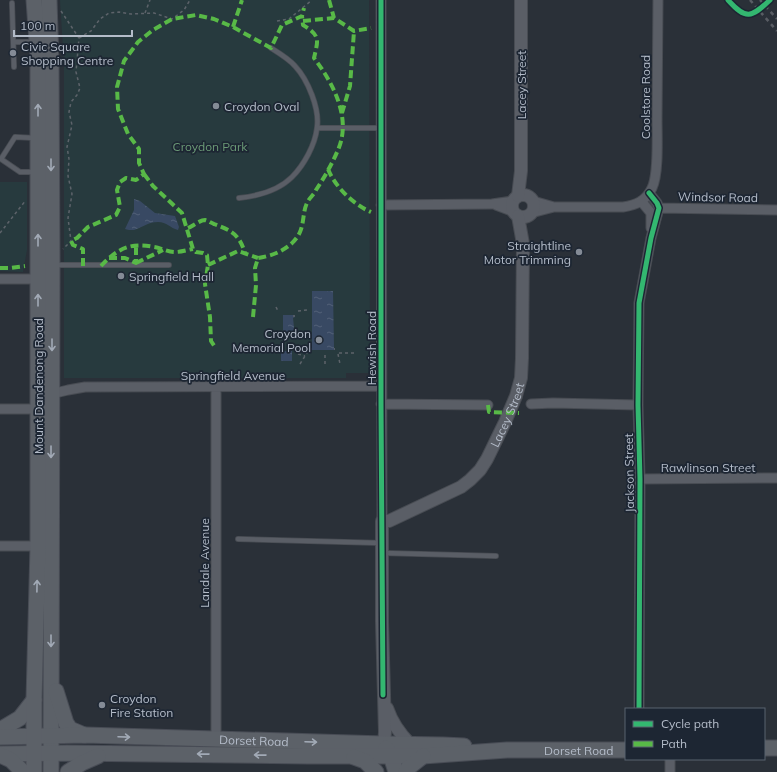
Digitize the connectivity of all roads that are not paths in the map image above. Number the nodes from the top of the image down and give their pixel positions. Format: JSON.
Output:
{"nodes":[{"id":1,"x":34,"y":0,"type":"edge"},
{"id":2,"x":381,"y":0,"type":"edge"},
{"id":3,"x":521,"y":0,"type":"edge"},
{"id":4,"x":658,"y":0,"type":"edge"},
{"id":5,"x":12,"y":3,"type":"dead end"},
{"id":6,"x":54,"y":4,"type":"edge"},
{"id":7,"x":14,"y":42,"type":"junction"},
{"id":8,"x":37,"y":42,"type":"junction"},
{"id":9,"x":271,"y":48,"type":"dead end"},
{"id":10,"x":14,"y":66,"type":"dead end"},
{"id":11,"x":317,"y":128,"type":"junction"},
{"id":12,"x":381,"y":128,"type":"junction"},
{"id":13,"x":38,"y":138,"type":"junction"},
{"id":14,"x":38,"y":172,"type":"junction"},
{"id":15,"x":649,"y":193,"type":"junction"},
{"id":16,"x":239,"y":198,"type":"dead end"},
{"id":17,"x":641,"y":201,"type":"junction"},
{"id":18,"x":381,"y":205,"type":"junction"},
{"id":19,"x":523,"y":206,"type":"junction"},
{"id":20,"x":659,"y":208,"type":"junction"},
{"id":21,"x":777,"y":210,"type":"edge"},
{"id":22,"x":651,"y":238,"type":"junction"},
{"id":23,"x":169,"y":265,"type":"dead end"},
{"id":24,"x":51,"y":272,"type":"junction"},
{"id":25,"x":0,"y":279,"type":"edge"},
{"id":26,"x":381,"y":386,"type":"junction"},
{"id":27,"x":216,"y":388,"type":"junction"},
{"id":28,"x":51,"y":390,"type":"junction"},
{"id":29,"x":381,"y":404,"type":"junction"},
{"id":30,"x":531,"y":404,"type":"dead end"},
{"id":31,"x":638,"y":404,"type":"junction"},
{"id":32,"x":488,"y":405,"type":"dead end"},
{"id":33,"x":0,"y":409,"type":"edge"},
{"id":34,"x":38,"y":409,"type":"junction"},
{"id":35,"x":38,"y":456,"type":"junction"},
{"id":36,"x":777,"y":478,"type":"edge"},
{"id":37,"x":640,"y":479,"type":"junction"},
{"id":38,"x":382,"y":521,"type":"junction"},
{"id":39,"x":238,"y":539,"type":"dead end"},
{"id":40,"x":0,"y":546,"type":"edge"},
{"id":41,"x":44,"y":546,"type":"junction"},
{"id":42,"x":381,"y":548,"type":"junction"},
{"id":43,"x":496,"y":556,"type":"dead end"},
{"id":44,"x":51,"y":674,"type":"junction"},
{"id":45,"x":383,"y":695,"type":"junction"},
{"id":46,"x":34,"y":700,"type":"junction"},
{"id":47,"x":639,"y":708,"type":"edge"},
{"id":48,"x":0,"y":730,"type":"edge"},
{"id":49,"x":85,"y":735,"type":"junction"},
{"id":50,"x":34,"y":736,"type":"junction"},
{"id":51,"x":50,"y":736,"type":"junction"},
{"id":52,"x":0,"y":737,"type":"edge"},
{"id":53,"x":216,"y":739,"type":"junction"},
{"id":54,"x":410,"y":744,"type":"junction"},
{"id":55,"x":765,"y":748,"type":"edge"},
{"id":56,"x":777,"y":748,"type":"edge"},
{"id":57,"x":507,"y":750,"type":"junction"},
{"id":58,"x":625,"y":750,"type":"edge"},
{"id":59,"x":385,"y":752,"type":"junction"},
{"id":60,"x":105,"y":753,"type":"junction"},
{"id":61,"x":34,"y":754,"type":"junction"},
{"id":62,"x":51,"y":754,"type":"junction"},
{"id":63,"x":0,"y":755,"type":"edge"},
{"id":64,"x":350,"y":756,"type":"junction"},
{"id":65,"x":423,"y":756,"type":"junction"},
{"id":66,"x":670,"y":760,"type":"edge"},
{"id":67,"x":23,"y":772,"type":"edge"},
{"id":68,"x":34,"y":772,"type":"edge"},
{"id":69,"x":51,"y":772,"type":"edge"},
{"id":70,"x":68,"y":772,"type":"edge"},
{"id":71,"x":376,"y":772,"type":"edge"},
{"id":72,"x":386,"y":772,"type":"edge"},
{"id":73,"x":396,"y":772,"type":"edge"},
{"id":74,"x":406,"y":772,"type":"edge"},
{"id":75,"x":670,"y":772,"type":"edge"}],
"edges":[{"from":1,"to":8,"type":"main road","name":"Mount Dandenong Road"},
{"from":2,"to":12,"type":"street","name":"Hewish Road"},
{"from":3,"to":19,"type":"street","name":"Lacey Street"},
{"from":4,"to":15,"type":"street","name":"Coolstore Road"},
{"from":5,"to":7,"type":"lane"},
{"from":6,"to":24,"type":"main road","name":"Mount Dandenong Road","one_way":true},
{"from":7,"to":8,"type":"lane"},
{"from":7,"to":10,"type":"lane"},
{"from":13,"to":8,"type":"main road","name":"Mount Dandenong Road","one_way":true},
{"from":9,"to":11,"type":"lane"},
{"from":11,"to":12,"type":"lane"},
{"from":11,"to":16,"type":"lane"},
{"from":12,"to":18,"type":"street","name":"Hewish Road"},
{"from":13,"to":14,"type":"main road","name":"Mount Dandenong Road"},
{"from":13,"to":14,"type":"lane"},
{"from":24,"to":14,"type":"main road","name":"Mount Dandenong Road","one_way":true},
{"from":15,"to":17,"type":"street"},
{"from":15,"to":20,"type":"street"},
{"from":17,"to":19,"type":"street"},
{"from":17,"to":22,"type":"street"},
{"from":18,"to":19,"type":"street"},
{"from":18,"to":26,"type":"street","name":"Hewish Road"},
{"from":19,"to":38,"type":"street","name":"Lacey Street"},
{"from":20,"to":21,"type":"street","name":"Windsor Road"},
{"from":20,"to":22,"type":"street"},
{"from":22,"to":31,"type":"street","name":"Jackson Street"},
{"from":23,"to":24,"type":"lane"},
{"from":24,"to":25,"type":"street"},
{"from":24,"to":28,"type":"main road","name":"Mount Dandenong Road","one_way":true},
{"from":34,"to":24,"type":"main road","name":"Mount Dandenong Road","one_way":true},
{"from":26,"to":27,"type":"street","name":"Springfield Avenue"},
{"from":26,"to":29,"type":"street","name":"Hewish Road"},
{"from":27,"to":28,"type":"street","name":"Springfield Avenue"},
{"from":27,"to":53,"type":"street","name":"Landale Avenue"},
{"from":28,"to":35,"type":"street"},
{"from":28,"to":41,"type":"main road","name":"Mount Dandenong Road","one_way":true},
{"from":29,"to":32,"type":"street"},
{"from":29,"to":38,"type":"street","name":"Hewish Road"},
{"from":30,"to":31,"type":"street"},
{"from":31,"to":37,"type":"street","name":"Jackson Street"},
{"from":33,"to":34,"type":"street"},
{"from":34,"to":35,"type":"main road","name":"Mount Dandenong Road"},
{"from":35,"to":41,"type":"main road","name":"Mount Dandenong Road"},
{"from":36,"to":37,"type":"street","name":"Rawlinson Street"},
{"from":37,"to":47,"type":"street","name":"Jackson Street"},
{"from":38,"to":42,"type":"street","name":"Hewish Road"},
{"from":39,"to":42,"type":"lane"},
{"from":40,"to":41,"type":"street"},
{"from":41,"to":44,"type":"main road","name":"Mount Dandenong Road","one_way":true},
{"from":46,"to":41,"type":"main road","name":"Mount Dandenong Road","one_way":true},
{"from":42,"to":43,"type":"lane"},
{"from":42,"to":45,"type":"street","name":"Hewish Road"},
{"from":44,"to":49,"type":"main road"},
{"from":44,"to":51,"type":"main road","name":"Mount Dandenong Road"},
{"from":45,"to":54,"type":"street"},
{"from":45,"to":59,"type":"street","name":"Hewish Road"},
{"from":46,"to":48,"type":"main road"},
{"from":46,"to":50,"type":"main road","name":"Mount Dandenong Road"},
{"from":49,"to":51,"type":"main road","name":"Dorset Road"},
{"from":49,"to":53,"type":"main road","name":"Dorset Road","one_way":true},
{"from":50,"to":51,"type":"main road","name":"Dorset Road"},
{"from":50,"to":52,"type":"main road","name":"Dorset Road"},
{"from":50,"to":61,"type":"main road","name":"Mount Dandenong Road"},
{"from":51,"to":62,"type":"main road","name":"Mount Dandenong Road"},
{"from":53,"to":59,"type":"main road","name":"Dorset Road","one_way":true},
{"from":54,"to":57,"type":"main road","name":"Dorset Road"},
{"from":54,"to":59,"type":"main road","name":"Dorset Road"},
{"from":55,"to":56,"type":"main road"},
{"from":57,"to":58,"type":"main road","name":"Dorset Road"},
{"from":57,"to":65,"type":"main road","name":"Dorset Road"},
{"from":59,"to":64,"type":"main road","name":"Dorset Road"},
{"from":59,"to":65,"type":"main road","name":"Dorset Road"},
{"from":59,"to":72,"type":"main road"},
{"from":59,"to":73,"type":"main road"},
{"from":60,"to":62,"type":"main road","name":"Dorset Road"},
{"from":64,"to":60,"type":"main road","name":"Dorset Road","one_way":true},
{"from":60,"to":70,"type":"main road"},
{"from":61,"to":62,"type":"main road","name":"Dorset Road"},
{"from":61,"to":63,"type":"main road","name":"Dorset Road"},
{"from":61,"to":68,"type":"main road","name":"Mount Dandenong Road"},
{"from":62,"to":69,"type":"main road","name":"Mount Dandenong Road"},
{"from":63,"to":67,"type":"main road"},
{"from":64,"to":71,"type":"main road"},
{"from":65,"to":74,"type":"main road"},
{"from":66,"to":75,"type":"street"}]}
